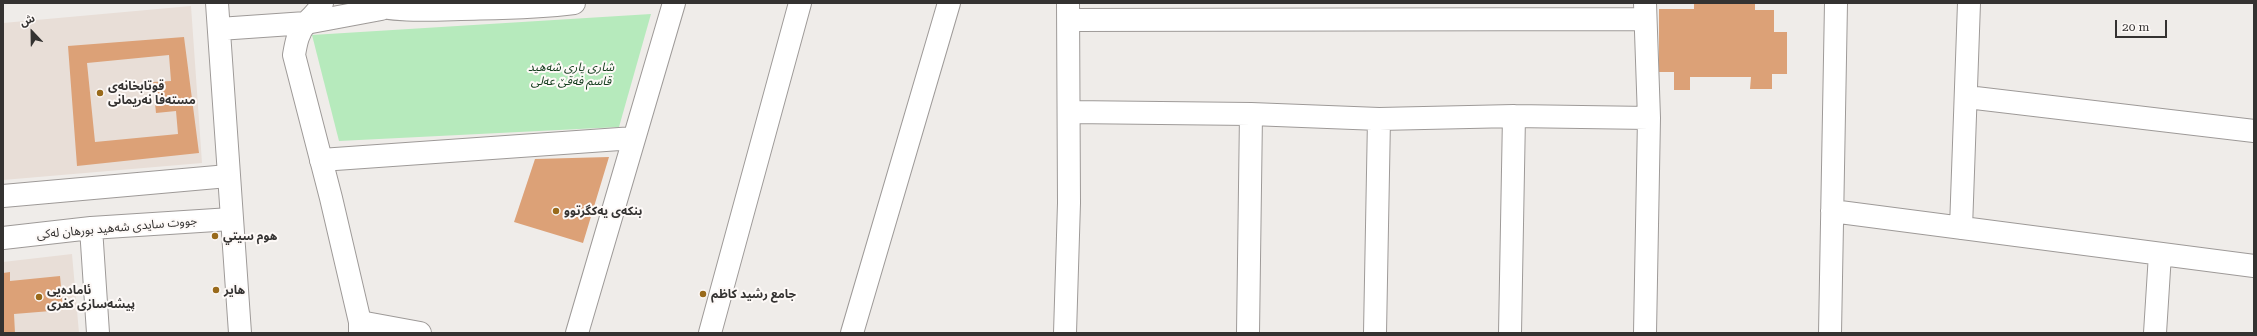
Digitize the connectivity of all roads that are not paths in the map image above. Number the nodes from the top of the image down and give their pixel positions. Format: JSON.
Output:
{"nodes":[{"id":1,"x":322,"y":3,"type":"edge"},
{"id":2,"x":574,"y":3,"type":"edge"},
{"id":3,"x":674,"y":3,"type":"edge"},
{"id":4,"x":800,"y":3,"type":"edge"},
{"id":5,"x":949,"y":3,"type":"edge"},
{"id":6,"x":1836,"y":3,"type":"edge"},
{"id":7,"x":1969,"y":3,"type":"edge"},
{"id":8,"x":540,"y":5,"type":"edge"},
{"id":9,"x":372,"y":6,"type":"edge"},
{"id":10,"x":410,"y":6,"type":"edge"},
{"id":11,"x":1387,"y":11,"type":"edge"},
{"id":12,"x":1515,"y":11,"type":"edge"},
{"id":13,"x":1645,"y":11,"type":"edge"},
{"id":14,"x":221,"y":12,"type":"edge"},
{"id":15,"x":1068,"y":12,"type":"edge"},
{"id":16,"x":1253,"y":12,"type":"edge"},
{"id":17,"x":306,"y":23,"type":"junction"},
{"id":18,"x":1967,"y":97,"type":"junction"},
{"id":19,"x":1070,"y":112,"type":"junction"},
{"id":20,"x":1251,"y":114,"type":"junction"},
{"id":21,"x":1514,"y":116,"type":"junction"},
{"id":22,"x":1649,"y":118,"type":"junction"},
{"id":23,"x":1379,"y":119,"type":"junction"},
{"id":24,"x":2254,"y":131,"type":"edge"},
{"id":25,"x":634,"y":138,"type":"junction"},
{"id":26,"x":321,"y":160,"type":"junction"},
{"id":27,"x":228,"y":176,"type":"junction"},
{"id":28,"x":3,"y":196,"type":"edge"},
{"id":29,"x":1832,"y":211,"type":"junction"},
{"id":30,"x":231,"y":219,"type":"junction"},
{"id":31,"x":91,"y":228,"type":"junction"},
{"id":32,"x":1961,"y":228,"type":"junction"},
{"id":33,"x":3,"y":238,"type":"edge"},
{"id":34,"x":2160,"y":254,"type":"junction"},
{"id":35,"x":2254,"y":266,"type":"edge"},
{"id":36,"x":360,"y":327,"type":"edge"},
{"id":37,"x":98,"y":333,"type":"edge"},
{"id":38,"x":240,"y":333,"type":"edge"},
{"id":39,"x":420,"y":333,"type":"edge"},
{"id":40,"x":577,"y":333,"type":"edge"},
{"id":41,"x":710,"y":333,"type":"edge"},
{"id":42,"x":852,"y":333,"type":"edge"},
{"id":43,"x":1065,"y":333,"type":"edge"},
{"id":44,"x":1248,"y":333,"type":"edge"},
{"id":45,"x":1375,"y":333,"type":"edge"},
{"id":46,"x":1510,"y":333,"type":"edge"},
{"id":47,"x":1645,"y":333,"type":"edge"},
{"id":48,"x":1830,"y":333,"type":"edge"},
{"id":49,"x":2155,"y":333,"type":"edge"}],
"edges":[{"from":1,"to":17,"type":"street"},
{"from":2,"to":8,"type":"street"},
{"from":3,"to":25,"type":"street"},
{"from":4,"to":41,"type":"street"},
{"from":5,"to":42,"type":"street"},
{"from":6,"to":29,"type":"street"},
{"from":7,"to":18,"type":"street"},
{"from":8,"to":10,"type":"street"},
{"from":9,"to":10,"type":"street"},
{"from":9,"to":17,"type":"street"},
{"from":11,"to":12,"type":"street"},
{"from":11,"to":16,"type":"street"},
{"from":12,"to":13,"type":"street"},
{"from":13,"to":22,"type":"street"},
{"from":14,"to":17,"type":"street"},
{"from":14,"to":27,"type":"street"},
{"from":15,"to":16,"type":"street"},
{"from":15,"to":19,"type":"street"},
{"from":17,"to":26,"type":"street"},
{"from":18,"to":24,"type":"street"},
{"from":18,"to":32,"type":"street"},
{"from":19,"to":20,"type":"street"},
{"from":19,"to":43,"type":"street"},
{"from":20,"to":23,"type":"street"},
{"from":20,"to":44,"type":"street"},
{"from":21,"to":22,"type":"street"},
{"from":21,"to":23,"type":"street"},
{"from":21,"to":46,"type":"street"},
{"from":22,"to":47,"type":"street"},
{"from":23,"to":45,"type":"street"},
{"from":25,"to":26,"type":"street"},
{"from":25,"to":40,"type":"street"},
{"from":26,"to":36,"type":"street"},
{"from":27,"to":28,"type":"street"},
{"from":27,"to":30,"type":"street"},
{"from":29,"to":32,"type":"street"},
{"from":29,"to":48,"type":"street"},
{"from":30,"to":31,"type":"street","name":"جووت سایدی شەهید بورهان لەکی"},
{"from":30,"to":38,"type":"street"},
{"from":31,"to":33,"type":"street","name":"جووت سایدی شەهید بورهان لەکی"},
{"from":31,"to":37,"type":"street"},
{"from":32,"to":34,"type":"street"},
{"from":34,"to":35,"type":"street"},
{"from":34,"to":49,"type":"street"},
{"from":36,"to":39,"type":"street"}]}
